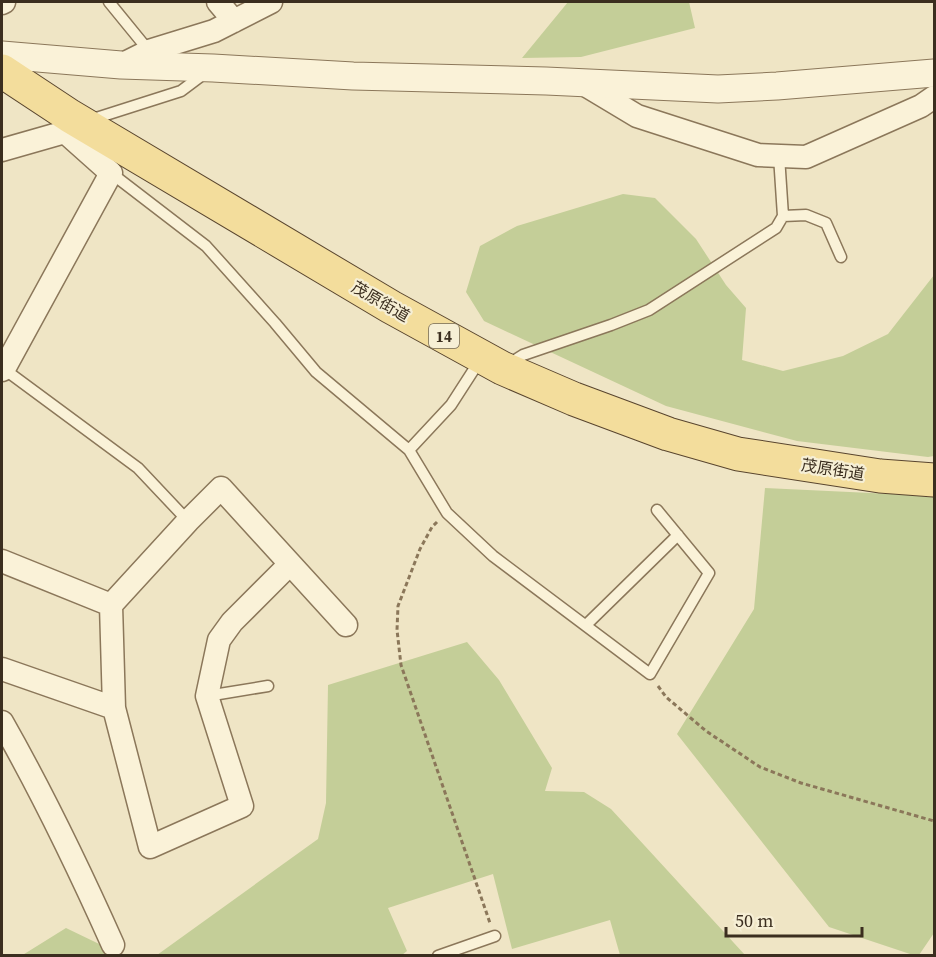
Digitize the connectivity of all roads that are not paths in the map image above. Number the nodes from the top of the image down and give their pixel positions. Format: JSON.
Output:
{"nodes":[{"id":1,"x":110,"y":2,"type":"edge"},
{"id":2,"x":218,"y":2,"type":"edge"},
{"id":3,"x":271,"y":2,"type":"edge"},
{"id":4,"x":234,"y":21,"type":"junction"},
{"id":5,"x":149,"y":51,"type":"junction"},
{"id":6,"x":2,"y":55,"type":"edge"},
{"id":7,"x":121,"y":65,"type":"junction"},
{"id":8,"x":213,"y":68,"type":"junction"},
{"id":9,"x":2,"y":71,"type":"edge"},
{"id":10,"x":934,"y":73,"type":"edge"},
{"id":11,"x":582,"y":83,"type":"junction"},
{"id":12,"x":934,"y":97,"type":"edge"},
{"id":13,"x":72,"y":124,"type":"junction"},
{"id":14,"x":2,"y":150,"type":"edge"},
{"id":15,"x":779,"y":156,"type":"junction"},
{"id":16,"x":111,"y":173,"type":"junction"},
{"id":17,"x":783,"y":216,"type":"junction"},
{"id":18,"x":841,"y":257,"type":"dead end"},
{"id":19,"x":492,"y":363,"type":"junction"},
{"id":20,"x":3,"y":369,"type":"edge"},
{"id":21,"x":409,"y":450,"type":"junction"},
{"id":22,"x":934,"y":480,"type":"edge"},
{"id":23,"x":657,"y":510,"type":"dead end"},
{"id":24,"x":188,"y":521,"type":"junction"},
{"id":25,"x":678,"y":535,"type":"junction"},
{"id":26,"x":2,"y":561,"type":"edge"},
{"id":27,"x":290,"y":564,"type":"junction"},
{"id":28,"x":111,"y":605,"type":"junction"},
{"id":29,"x":586,"y":625,"type":"junction"},
{"id":30,"x":346,"y":626,"type":"dead end"},
{"id":31,"x":2,"y":669,"type":"edge"},
{"id":32,"x":268,"y":686,"type":"dead end"},
{"id":33,"x":207,"y":696,"type":"junction"},
{"id":34,"x":114,"y":708,"type":"junction"},
{"id":35,"x":2,"y":722,"type":"edge"},
{"id":36,"x":495,"y":936,"type":"road end"},
{"id":37,"x":113,"y":945,"type":"dead end"},
{"id":38,"x":438,"y":956,"type":"edge"}],
"edges":[{"from":1,"to":5,"type":"lane"},
{"from":2,"to":4,"type":"street"},
{"from":3,"to":4,"type":"street"},
{"from":4,"to":5,"type":"street"},
{"from":5,"to":7,"type":"street"},
{"from":6,"to":7,"type":"street"},
{"from":7,"to":8,"type":"street"},
{"from":8,"to":11,"type":"street"},
{"from":8,"to":13,"type":"lane"},
{"from":9,"to":13,"type":"main road","name":"茂原街道","number":"14"},
{"from":10,"to":11,"type":"street"},
{"from":11,"to":15,"type":"street"},
{"from":12,"to":15,"type":"street"},
{"from":13,"to":14,"type":"street"},
{"from":13,"to":16,"type":"street"},
{"from":13,"to":19,"type":"main road","name":"茂原街道","number":"14"},
{"from":15,"to":17,"type":"lane"},
{"from":16,"to":20,"type":"street"},
{"from":16,"to":21,"type":"lane"},
{"from":17,"to":18,"type":"lane"},
{"from":17,"to":19,"type":"lane"},
{"from":19,"to":21,"type":"lane"},
{"from":19,"to":22,"type":"main road","name":"茂原街道","number":"14"},
{"from":20,"to":24,"type":"lane"},
{"from":21,"to":29,"type":"lane"},
{"from":23,"to":25,"type":"lane"},
{"from":24,"to":27,"type":"street"},
{"from":24,"to":28,"type":"street"},
{"from":25,"to":29,"type":"lane"},
{"from":25,"to":29,"type":"lane"},
{"from":26,"to":28,"type":"street"},
{"from":27,"to":30,"type":"street"},
{"from":27,"to":33,"type":"street"},
{"from":28,"to":34,"type":"street"},
{"from":31,"to":34,"type":"street"},
{"from":32,"to":33,"type":"lane"},
{"from":33,"to":34,"type":"street"},
{"from":35,"to":37,"type":"street"},
{"from":36,"to":38,"type":"lane"}]}
